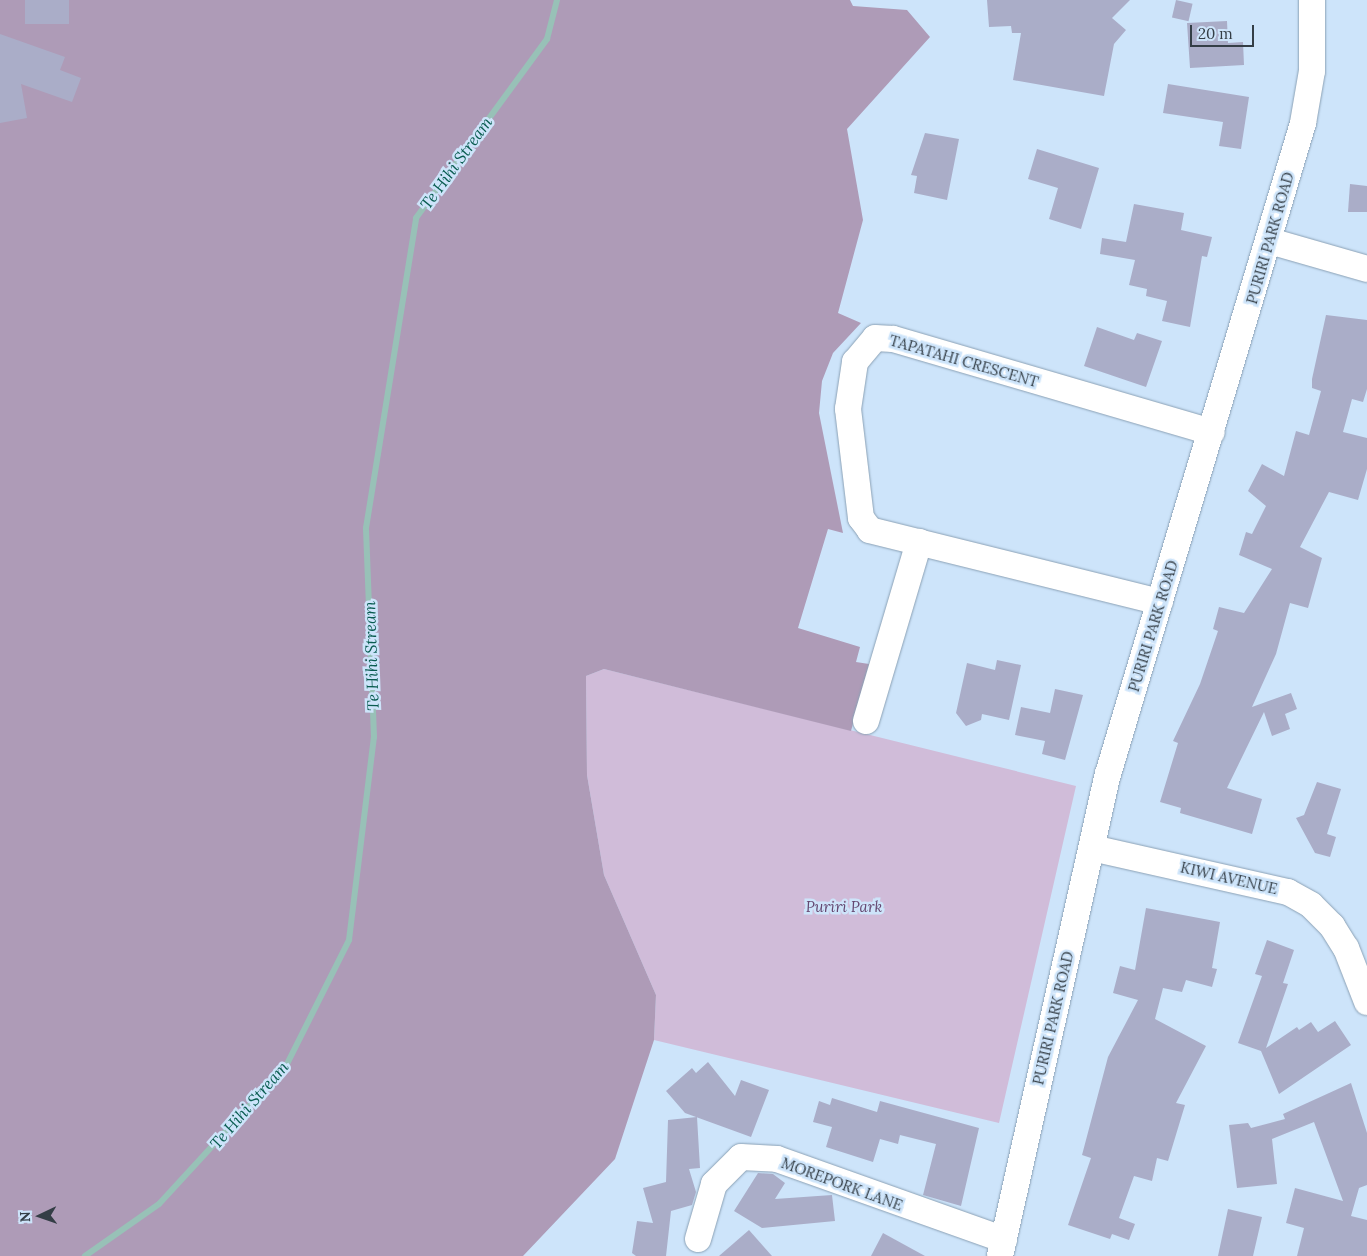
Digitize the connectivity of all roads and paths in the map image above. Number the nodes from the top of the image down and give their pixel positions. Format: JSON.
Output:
{"nodes":[{"id":1,"x":1312,"y":0,"type":"edge"},
{"id":2,"x":1270,"y":241,"type":"junction"},
{"id":3,"x":1367,"y":269,"type":"edge"},
{"id":4,"x":1212,"y":432,"type":"junction"},
{"id":5,"x":920,"y":542,"type":"junction"},
{"id":6,"x":1160,"y":602,"type":"junction"},
{"id":7,"x":866,"y":721,"type":"dead end"},
{"id":8,"x":1092,"y":848,"type":"junction"},
{"id":9,"x":1367,"y":1002,"type":"edge"},
{"id":10,"x":698,"y":1239,"type":"dead end"},
{"id":11,"x":1002,"y":1248,"type":"edge"}],
"edges":[{"from":1,"to":2,"type":"street","name":"PURIRI PARK ROAD"},
{"from":2,"to":3,"type":"street"},
{"from":2,"to":4,"type":"street","name":"PURIRI PARK ROAD"},
{"from":4,"to":5,"type":"street","name":"TAPATAHI CRESCENT"},
{"from":4,"to":6,"type":"street","name":"PURIRI PARK ROAD"},
{"from":5,"to":6,"type":"street","name":"TAPATAHI CRESCENT"},
{"from":5,"to":7,"type":"street"},
{"from":6,"to":8,"type":"street","name":"PURIRI PARK ROAD"},
{"from":8,"to":9,"type":"street","name":"KIWI AVENUE"},
{"from":8,"to":11,"type":"street","name":"PURIRI PARK ROAD"},
{"from":10,"to":11,"type":"street","name":"MOREPORK LANE"}]}
